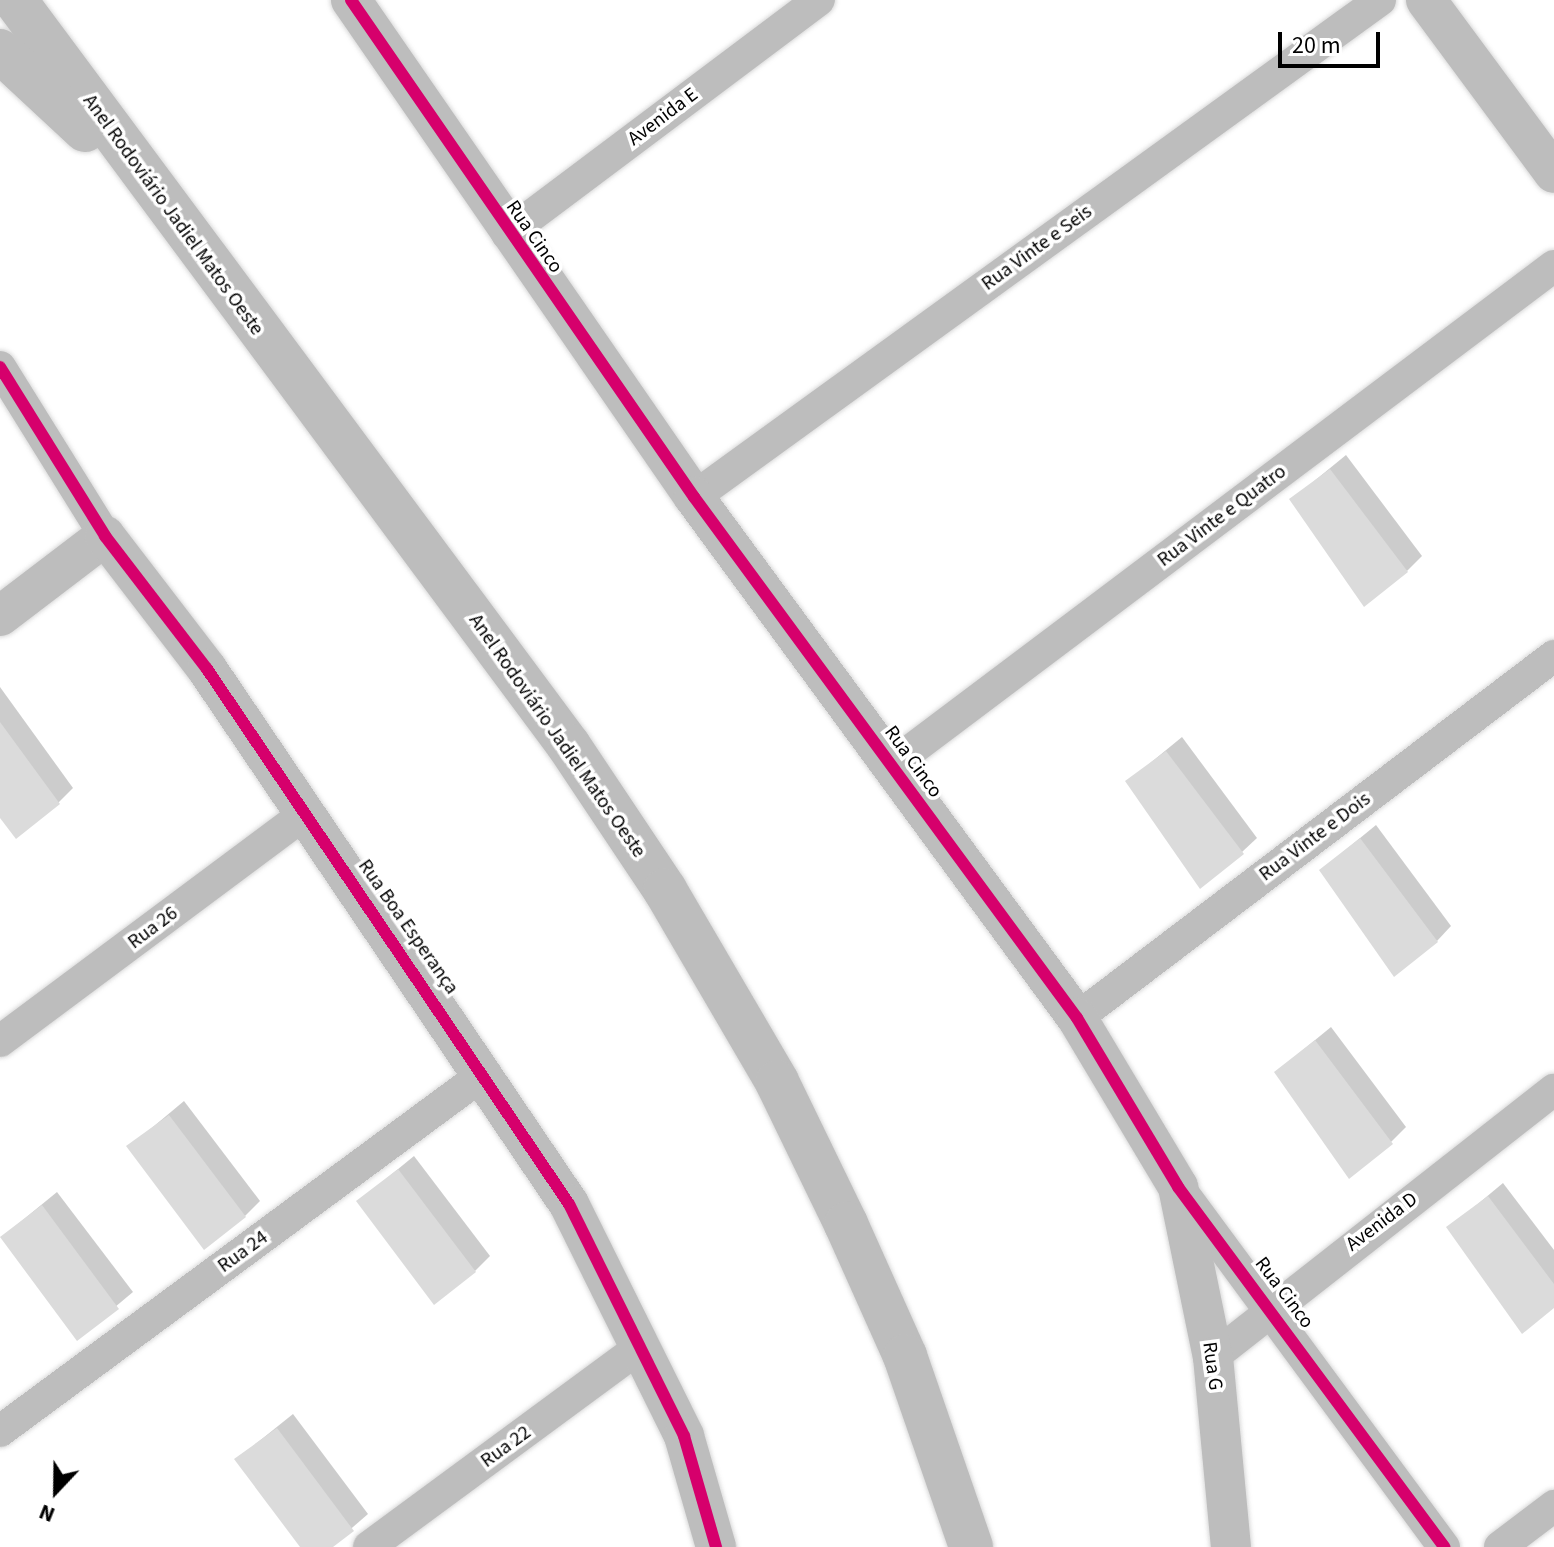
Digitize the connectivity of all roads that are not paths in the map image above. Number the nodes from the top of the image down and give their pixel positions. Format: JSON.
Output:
{"nodes":[{"id":1,"x":15,"y":0,"type":"edge"},
{"id":2,"x":52,"y":0,"type":"edge"},
{"id":3,"x":351,"y":0,"type":"edge"},
{"id":4,"x":819,"y":0,"type":"edge"},
{"id":5,"x":1380,"y":0,"type":"edge"},
{"id":6,"x":1426,"y":0,"type":"edge"},
{"id":7,"x":0,"y":51,"type":"edge"},
{"id":8,"x":1554,"y":173,"type":"edge"},
{"id":9,"x":158,"y":197,"type":"junction"},
{"id":10,"x":507,"y":234,"type":"junction"},
{"id":11,"x":1554,"y":266,"type":"edge"},
{"id":12,"x":0,"y":367,"type":"edge"},
{"id":13,"x":694,"y":497,"type":"junction"},
{"id":14,"x":105,"y":536,"type":"junction"},
{"id":15,"x":0,"y":616,"type":"edge"},
{"id":16,"x":1554,"y":656,"type":"edge"},
{"id":17,"x":890,"y":766,"type":"junction"},
{"id":18,"x":305,"y":814,"type":"junction"},
{"id":19,"x":1077,"y":1018,"type":"junction"},
{"id":20,"x":0,"y":1041,"type":"edge"},
{"id":21,"x":485,"y":1073,"type":"junction"},
{"id":22,"x":1554,"y":1090,"type":"edge"},
{"id":23,"x":1178,"y":1187,"type":"junction"},
{"id":24,"x":1270,"y":1307,"type":"junction"},
{"id":25,"x":642,"y":1346,"type":"junction"},
{"id":26,"x":1213,"y":1357,"type":"junction"},
{"id":27,"x":0,"y":1431,"type":"edge"},
{"id":28,"x":1554,"y":1506,"type":"edge"},
{"id":29,"x":369,"y":1547,"type":"edge"},
{"id":30,"x":716,"y":1547,"type":"edge"},
{"id":31,"x":971,"y":1547,"type":"edge"},
{"id":32,"x":1231,"y":1547,"type":"edge"},
{"id":33,"x":1444,"y":1547,"type":"edge"},
{"id":34,"x":1500,"y":1547,"type":"edge"}],
"edges":[{"from":1,"to":9,"type":"highway","name":"Anel Rodoviário Jadiel Matos Oeste"},
{"from":2,"to":9,"type":"highway"},
{"from":3,"to":10,"type":"street","name":"Rua Cinco"},
{"from":4,"to":10,"type":"street","name":"Avenida E"},
{"from":5,"to":13,"type":"street","name":"Rua Vinte e Seis"},
{"from":6,"to":8,"type":"street"},
{"from":7,"to":9,"type":"highway"},
{"from":9,"to":31,"type":"highway","name":"Anel Rodoviário Jadiel Matos Oeste"},
{"from":10,"to":13,"type":"street","name":"Rua Cinco"},
{"from":11,"to":17,"type":"street","name":"Rua Vinte e Quatro"},
{"from":12,"to":14,"type":"street","name":"Rua Boa Esperança"},
{"from":13,"to":17,"type":"street","name":"Rua Cinco"},
{"from":14,"to":15,"type":"street"},
{"from":14,"to":18,"type":"street","name":"Rua Boa Esperança"},
{"from":16,"to":19,"type":"street","name":"Rua Vinte e Dois"},
{"from":17,"to":19,"type":"street","name":"Rua Cinco"},
{"from":18,"to":20,"type":"street","name":"Rua 26"},
{"from":18,"to":21,"type":"street","name":"Rua Boa Esperança"},
{"from":19,"to":23,"type":"street","name":"Rua Cinco"},
{"from":21,"to":25,"type":"street","name":"Rua Boa Esperança"},
{"from":21,"to":27,"type":"street","name":"Rua 24"},
{"from":22,"to":24,"type":"street","name":"Avenida D"},
{"from":23,"to":24,"type":"street","name":"Rua Cinco"},
{"from":23,"to":26,"type":"street","name":"Rua G"},
{"from":24,"to":26,"type":"street","name":"Avenida D"},
{"from":24,"to":33,"type":"street","name":"Rua Cinco"},
{"from":25,"to":29,"type":"street","name":"Rua 22"},
{"from":25,"to":30,"type":"street","name":"Rua Boa Esperança"},
{"from":26,"to":32,"type":"street","name":"Rua G"},
{"from":28,"to":34,"type":"street"}]}
